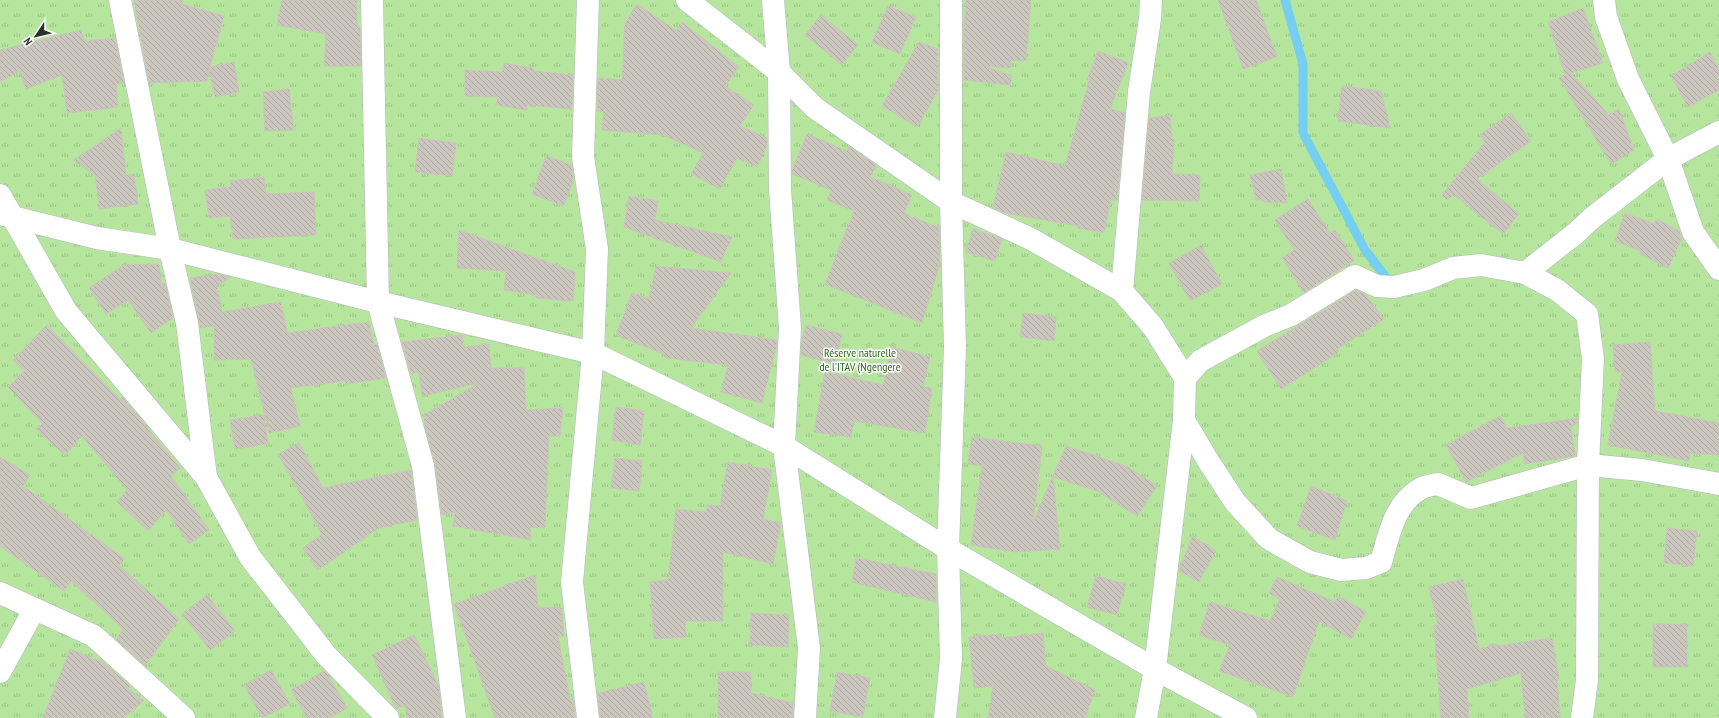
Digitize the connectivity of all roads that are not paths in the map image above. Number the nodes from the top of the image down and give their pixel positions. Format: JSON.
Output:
{"nodes":[{"id":1,"x":120,"y":0,"type":"edge"},
{"id":2,"x":372,"y":0,"type":"edge"},
{"id":3,"x":588,"y":0,"type":"edge"},
{"id":4,"x":687,"y":0,"type":"edge"},
{"id":5,"x":773,"y":0,"type":"edge"},
{"id":6,"x":951,"y":0,"type":"edge"},
{"id":7,"x":1151,"y":0,"type":"edge"},
{"id":8,"x":1604,"y":0,"type":"edge"},
{"id":9,"x":779,"y":72,"type":"junction"},
{"id":10,"x":1719,"y":132,"type":"edge"},
{"id":11,"x":1668,"y":159,"type":"junction"},
{"id":12,"x":0,"y":195,"type":"edge"},
{"id":13,"x":951,"y":202,"type":"junction"},
{"id":14,"x":5,"y":215,"type":"edge"},
{"id":15,"x":170,"y":249,"type":"junction"},
{"id":16,"x":1719,"y":269,"type":"edge"},
{"id":17,"x":1525,"y":273,"type":"junction"},
{"id":18,"x":1122,"y":291,"type":"junction"},
{"id":19,"x":378,"y":302,"type":"junction"},
{"id":20,"x":593,"y":353,"type":"junction"},
{"id":21,"x":1185,"y":378,"type":"junction"},
{"id":22,"x":1184,"y":420,"type":"junction"},
{"id":23,"x":784,"y":446,"type":"junction"},
{"id":24,"x":1588,"y":465,"type":"junction"},
{"id":25,"x":206,"y":477,"type":"junction"},
{"id":26,"x":1719,"y":484,"type":"edge"},
{"id":27,"x":948,"y":549,"type":"junction"},
{"id":28,"x":0,"y":593,"type":"edge"},
{"id":29,"x":34,"y":610,"type":"junction"},
{"id":30,"x":1155,"y":669,"type":"junction"},
{"id":31,"x":0,"y":672,"type":"edge"},
{"id":32,"x":184,"y":718,"type":"edge"},
{"id":33,"x":388,"y":718,"type":"edge"},
{"id":34,"x":455,"y":718,"type":"edge"},
{"id":35,"x":588,"y":718,"type":"edge"},
{"id":36,"x":805,"y":718,"type":"edge"},
{"id":37,"x":945,"y":718,"type":"edge"},
{"id":38,"x":1146,"y":718,"type":"edge"},
{"id":39,"x":1246,"y":718,"type":"edge"},
{"id":40,"x":1582,"y":718,"type":"edge"}],
"edges":[{"from":1,"to":15,"type":"street"},
{"from":2,"to":19,"type":"street"},
{"from":3,"to":20,"type":"street"},
{"from":4,"to":9,"type":"street"},
{"from":5,"to":9,"type":"street"},
{"from":6,"to":13,"type":"street"},
{"from":7,"to":18,"type":"street"},
{"from":8,"to":11,"type":"street"},
{"from":9,"to":13,"type":"street"},
{"from":9,"to":23,"type":"street"},
{"from":10,"to":11,"type":"street"},
{"from":11,"to":16,"type":"street"},
{"from":11,"to":17,"type":"street"},
{"from":12,"to":14,"type":"street"},
{"from":13,"to":18,"type":"street"},
{"from":13,"to":27,"type":"street"},
{"from":14,"to":15,"type":"street"},
{"from":14,"to":25,"type":"street"},
{"from":15,"to":19,"type":"street"},
{"from":15,"to":25,"type":"street"},
{"from":17,"to":21,"type":"street"},
{"from":17,"to":24,"type":"street"},
{"from":18,"to":21,"type":"street"},
{"from":19,"to":20,"type":"street"},
{"from":19,"to":34,"type":"street"},
{"from":20,"to":23,"type":"street"},
{"from":20,"to":35,"type":"street"},
{"from":21,"to":22,"type":"street"},
{"from":22,"to":24,"type":"street"},
{"from":22,"to":30,"type":"street"},
{"from":23,"to":27,"type":"street"},
{"from":23,"to":36,"type":"street"},
{"from":24,"to":26,"type":"street"},
{"from":24,"to":40,"type":"street"},
{"from":25,"to":33,"type":"street"},
{"from":27,"to":30,"type":"street"},
{"from":27,"to":37,"type":"street"},
{"from":28,"to":29,"type":"street"},
{"from":29,"to":31,"type":"street"},
{"from":29,"to":32,"type":"street"},
{"from":30,"to":38,"type":"street"},
{"from":30,"to":39,"type":"street"}]}
